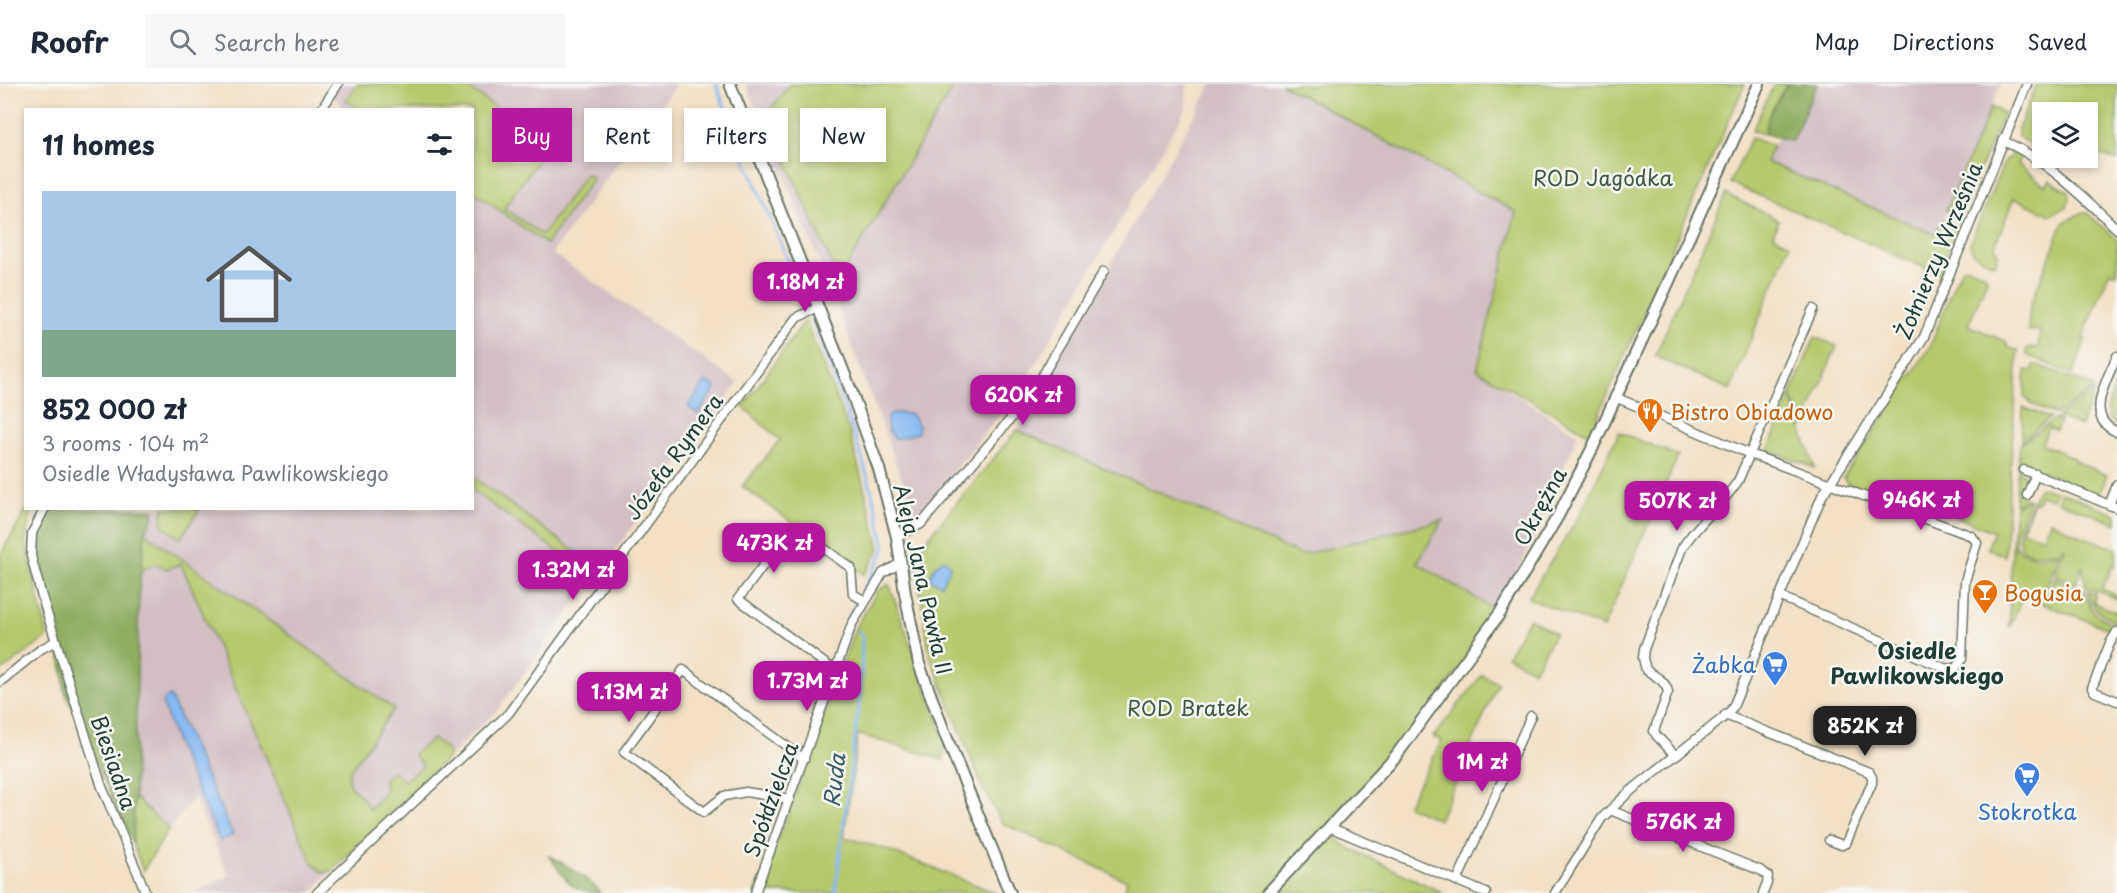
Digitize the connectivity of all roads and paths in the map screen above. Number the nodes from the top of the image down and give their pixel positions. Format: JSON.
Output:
{"nodes":[{"id":1,"x":338,"y":84,"type":"edge"},
{"id":2,"x":730,"y":84,"type":"edge"},
{"id":3,"x":1759,"y":84,"type":"edge"},
{"id":4,"x":2027,"y":84,"type":"edge"},
{"id":5,"x":322,"y":108,"type":"edge"},
{"id":6,"x":2003,"y":141,"type":"junction"},
{"id":7,"x":2117,"y":229,"type":"edge"},
{"id":8,"x":1104,"y":271,"type":"dead end"},
{"id":9,"x":818,"y":308,"type":"junction"},
{"id":10,"x":1813,"y":309,"type":"dead end"},
{"id":11,"x":2117,"y":356,"type":"edge"},
{"id":12,"x":1615,"y":397,"type":"junction"},
{"id":13,"x":2117,"y":432,"type":"edge"},
{"id":14,"x":1750,"y":454,"type":"junction"},
{"id":15,"x":2024,"y":470,"type":"dead end"},
{"id":16,"x":2036,"y":474,"type":"junction"},
{"id":17,"x":1830,"y":484,"type":"junction"},
{"id":18,"x":2117,"y":485,"type":"edge"},
{"id":19,"x":2027,"y":495,"type":"dead end"},
{"id":20,"x":2113,"y":506,"type":"edge"},
{"id":21,"x":44,"y":510,"type":"edge"},
{"id":22,"x":897,"y":537,"type":"junction"},
{"id":23,"x":901,"y":563,"type":"junction"},
{"id":24,"x":1779,"y":596,"type":"junction"},
{"id":25,"x":865,"y":601,"type":"junction"},
{"id":26,"x":2117,"y":632,"type":"edge"},
{"id":27,"x":56,"y":641,"type":"junction"},
{"id":28,"x":835,"y":671,"type":"junction"},
{"id":29,"x":0,"y":682,"type":"edge"},
{"id":30,"x":2117,"y":701,"type":"edge"},
{"id":31,"x":1725,"y":715,"type":"junction"},
{"id":32,"x":1531,"y":716,"type":"dead end"},
{"id":33,"x":1675,"y":755,"type":"junction"},
{"id":34,"x":804,"y":759,"type":"junction"},
{"id":35,"x":789,"y":799,"type":"junction"},
{"id":36,"x":1610,"y":810,"type":"junction"},
{"id":37,"x":1329,"y":827,"type":"junction"},
{"id":38,"x":1829,"y":840,"type":"dead end"},
{"id":39,"x":1457,"y":881,"type":"junction"},
{"id":40,"x":327,"y":889,"type":"edge"},
{"id":41,"x":146,"y":893,"type":"edge"},
{"id":42,"x":317,"y":893,"type":"edge"},
{"id":43,"x":754,"y":893,"type":"edge"},
{"id":44,"x":1012,"y":893,"type":"edge"},
{"id":45,"x":1268,"y":893,"type":"edge"},
{"id":46,"x":1486,"y":893,"type":"edge"},
{"id":47,"x":1555,"y":893,"type":"edge"},
{"id":48,"x":1763,"y":893,"type":"edge"}],
"edges":[{"from":1,"to":5,"type":"street"},
{"from":2,"to":9,"type":"street","name":"Aleja Jana Pawła II"},
{"from":3,"to":12,"type":"street","name":"Okrężna"},
{"from":4,"to":6,"type":"street","name":"Żołnierzy Września"},
{"from":6,"to":7,"type":"street"},
{"from":6,"to":17,"type":"street","name":"Żołnierzy Września"},
{"from":8,"to":22,"type":"street"},
{"from":9,"to":22,"type":"street","name":"Aleja Jana Pawła II"},
{"from":9,"to":40,"type":"street","name":"Józefa Rymera"},
{"from":10,"to":14,"type":"street"},
{"from":11,"to":13,"type":"street"},
{"from":12,"to":14,"type":"street"},
{"from":12,"to":37,"type":"street","name":"Okrężna"},
{"from":14,"to":17,"type":"street"},
{"from":14,"to":33,"type":"street"},
{"from":15,"to":16,"type":"street"},
{"from":16,"to":19,"type":"street"},
{"from":16,"to":20,"type":"street"},
{"from":17,"to":24,"type":"street","name":"Żołnierzy Września"},
{"from":17,"to":24,"type":"street"},
{"from":18,"to":20,"type":"street"},
{"from":21,"to":27,"type":"street","name":"Biesiadna"},
{"from":22,"to":23,"type":"street","name":"Aleja Jana Pawła II"},
{"from":23,"to":25,"type":"street","name":"Spółdzielcza"},
{"from":23,"to":44,"type":"street","name":"Aleja Jana Pawła II"},
{"from":24,"to":31,"type":"street","name":"Żołnierzy Września"},
{"from":25,"to":28,"type":"street","name":"Spółdzielcza"},
{"from":25,"to":28,"type":"street"},
{"from":26,"to":30,"type":"street"},
{"from":27,"to":29,"type":"street"},
{"from":27,"to":41,"type":"street","name":"Biesiadna"},
{"from":28,"to":34,"type":"street","name":"Spółdzielcza"},
{"from":31,"to":33,"type":"street","name":"Żołnierzy Września"},
{"from":31,"to":38,"type":"street"},
{"from":32,"to":39,"type":"street"},
{"from":33,"to":36,"type":"street","name":"Żołnierzy Września"},
{"from":34,"to":35,"type":"street","name":"Spółdzielcza"},
{"from":34,"to":35,"type":"street"},
{"from":35,"to":43,"type":"street","name":"Spółdzielcza"},
{"from":36,"to":47,"type":"street","name":"Żołnierzy Września"},
{"from":36,"to":48,"type":"street"},
{"from":37,"to":39,"type":"street"},
{"from":37,"to":45,"type":"street","name":"Okrężna"},
{"from":39,"to":46,"type":"street"},
{"from":40,"to":42,"type":"street","name":"Józefa Rymera"}]}
